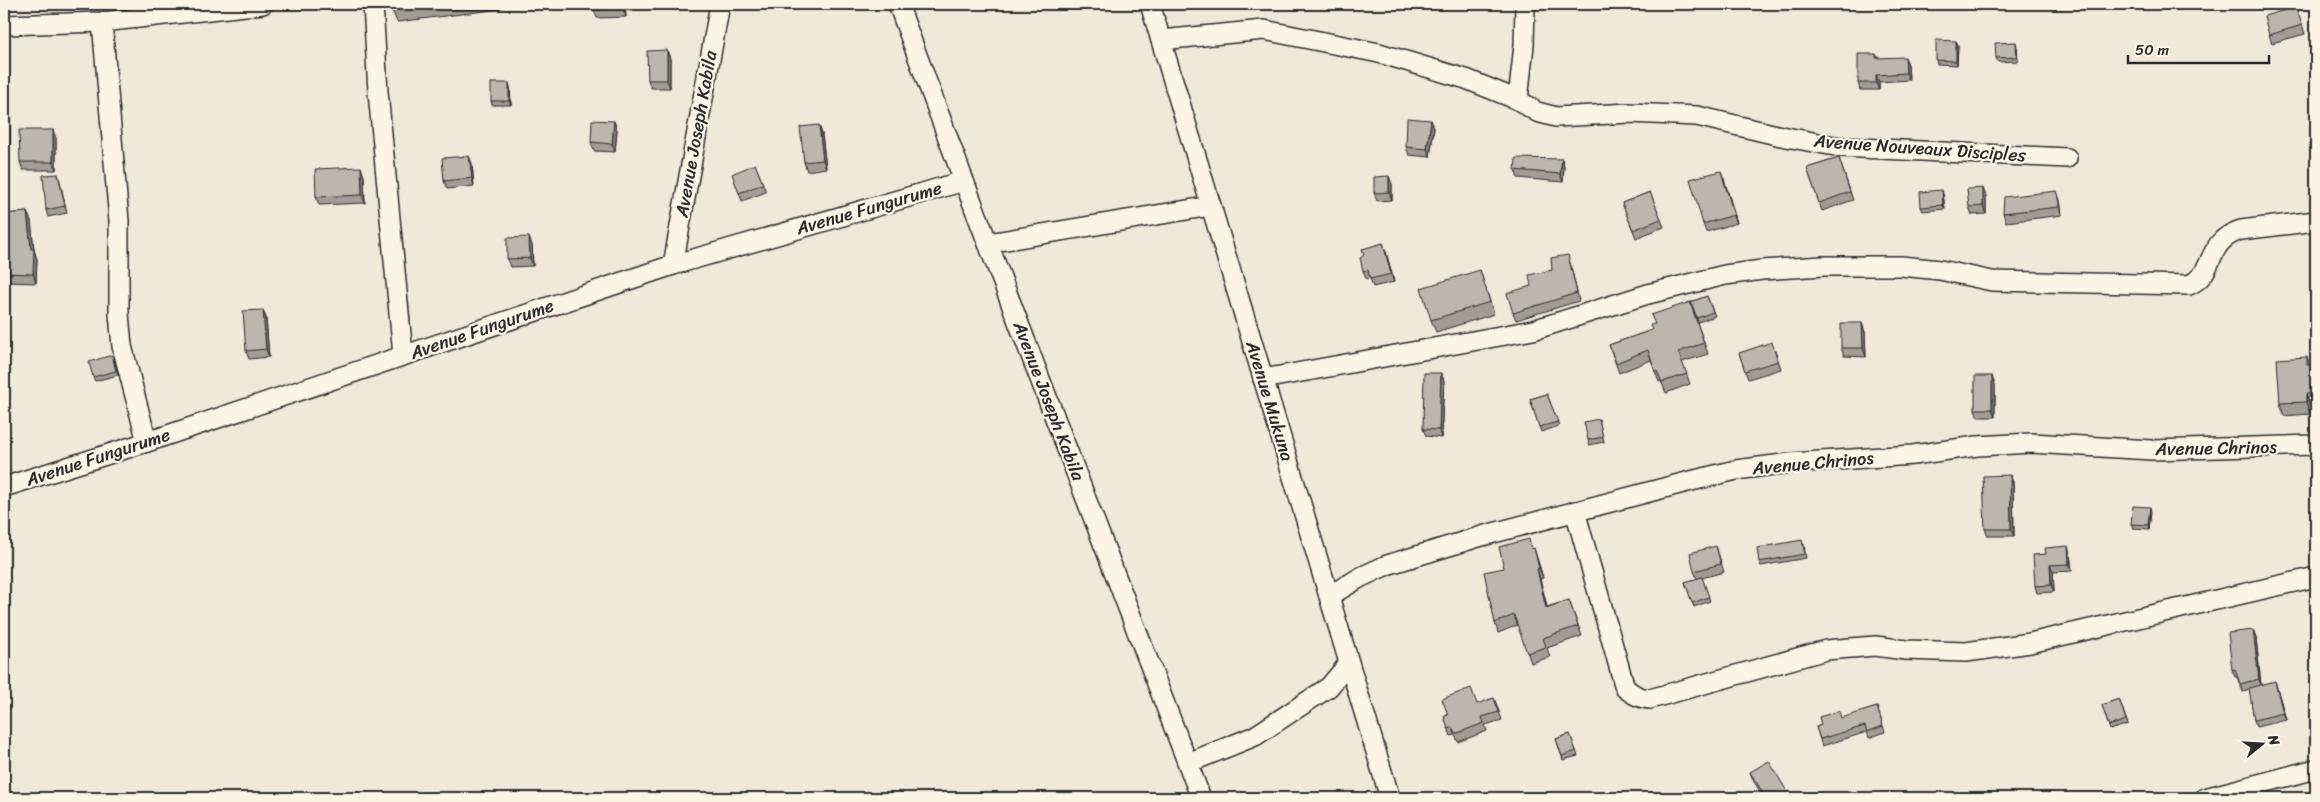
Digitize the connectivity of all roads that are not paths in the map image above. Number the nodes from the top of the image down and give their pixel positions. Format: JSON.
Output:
{"nodes":[{"id":1,"x":263,"y":4,"type":"edge"},
{"id":2,"x":373,"y":4,"type":"edge"},
{"id":3,"x":720,"y":4,"type":"edge"},
{"id":4,"x":898,"y":4,"type":"edge"},
{"id":5,"x":1150,"y":4,"type":"edge"},
{"id":6,"x":1525,"y":4,"type":"edge"},
{"id":7,"x":102,"y":22,"type":"junction"},
{"id":8,"x":4,"y":25,"type":"edge"},
{"id":9,"x":1160,"y":40,"type":"junction"},
{"id":10,"x":1518,"y":100,"type":"junction"},
{"id":11,"x":2067,"y":158,"type":"dead end"},
{"id":12,"x":964,"y":181,"type":"junction"},
{"id":13,"x":1211,"y":206,"type":"junction"},
{"id":14,"x":2316,"y":221,"type":"edge"},
{"id":15,"x":988,"y":243,"type":"junction"},
{"id":16,"x":673,"y":265,"type":"junction"},
{"id":17,"x":403,"y":355,"type":"junction"},
{"id":18,"x":1263,"y":379,"type":"junction"},
{"id":19,"x":147,"y":442,"type":"junction"},
{"id":20,"x":2316,"y":445,"type":"edge"},
{"id":21,"x":4,"y":487,"type":"edge"},
{"id":22,"x":1575,"y":511,"type":"junction"},
{"id":23,"x":2316,"y":577,"type":"edge"},
{"id":24,"x":1328,"y":596,"type":"junction"},
{"id":25,"x":1349,"y":663,"type":"junction"},
{"id":26,"x":1188,"y":763,"type":"junction"},
{"id":27,"x":2316,"y":769,"type":"edge"},
{"id":28,"x":1201,"y":798,"type":"edge"},
{"id":29,"x":1390,"y":798,"type":"edge"},
{"id":30,"x":2205,"y":798,"type":"edge"}],
"edges":[{"from":1,"to":7,"type":"street"},
{"from":2,"to":17,"type":"street"},
{"from":3,"to":16,"type":"street","name":"Avenue Joseph Kabila"},
{"from":4,"to":12,"type":"street","name":"Avenue Joseph Kabila"},
{"from":5,"to":9,"type":"street","name":"Avenue Mukuna"},
{"from":6,"to":10,"type":"street"},
{"from":7,"to":8,"type":"street"},
{"from":7,"to":19,"type":"street"},
{"from":9,"to":10,"type":"street","name":"Avenue Nouveaux Disciples"},
{"from":9,"to":13,"type":"street","name":"Avenue Mukuna"},
{"from":10,"to":11,"type":"street","name":"Avenue Nouveaux Disciples"},
{"from":12,"to":15,"type":"street","name":"Avenue Joseph Kabila"},
{"from":12,"to":16,"type":"street","name":"Avenue Fungurume"},
{"from":13,"to":15,"type":"street"},
{"from":13,"to":18,"type":"street","name":"Avenue Mukuna"},
{"from":14,"to":18,"type":"street"},
{"from":15,"to":26,"type":"street","name":"Avenue Joseph Kabila"},
{"from":16,"to":17,"type":"street","name":"Avenue Fungurume"},
{"from":17,"to":19,"type":"street","name":"Avenue Fungurume"},
{"from":18,"to":24,"type":"street","name":"Avenue Mukuna"},
{"from":19,"to":21,"type":"street","name":"Avenue Fungurume"},
{"from":20,"to":22,"type":"street","name":"Avenue Chrinos"},
{"from":22,"to":23,"type":"street"},
{"from":22,"to":24,"type":"street","name":"Avenue Chrinos"},
{"from":24,"to":25,"type":"street","name":"Avenue Mukuna"},
{"from":25,"to":26,"type":"street"},
{"from":25,"to":29,"type":"street","name":"Avenue Mukuna"},
{"from":26,"to":28,"type":"street","name":"Avenue Joseph Kabila"},
{"from":27,"to":30,"type":"street"}]}
